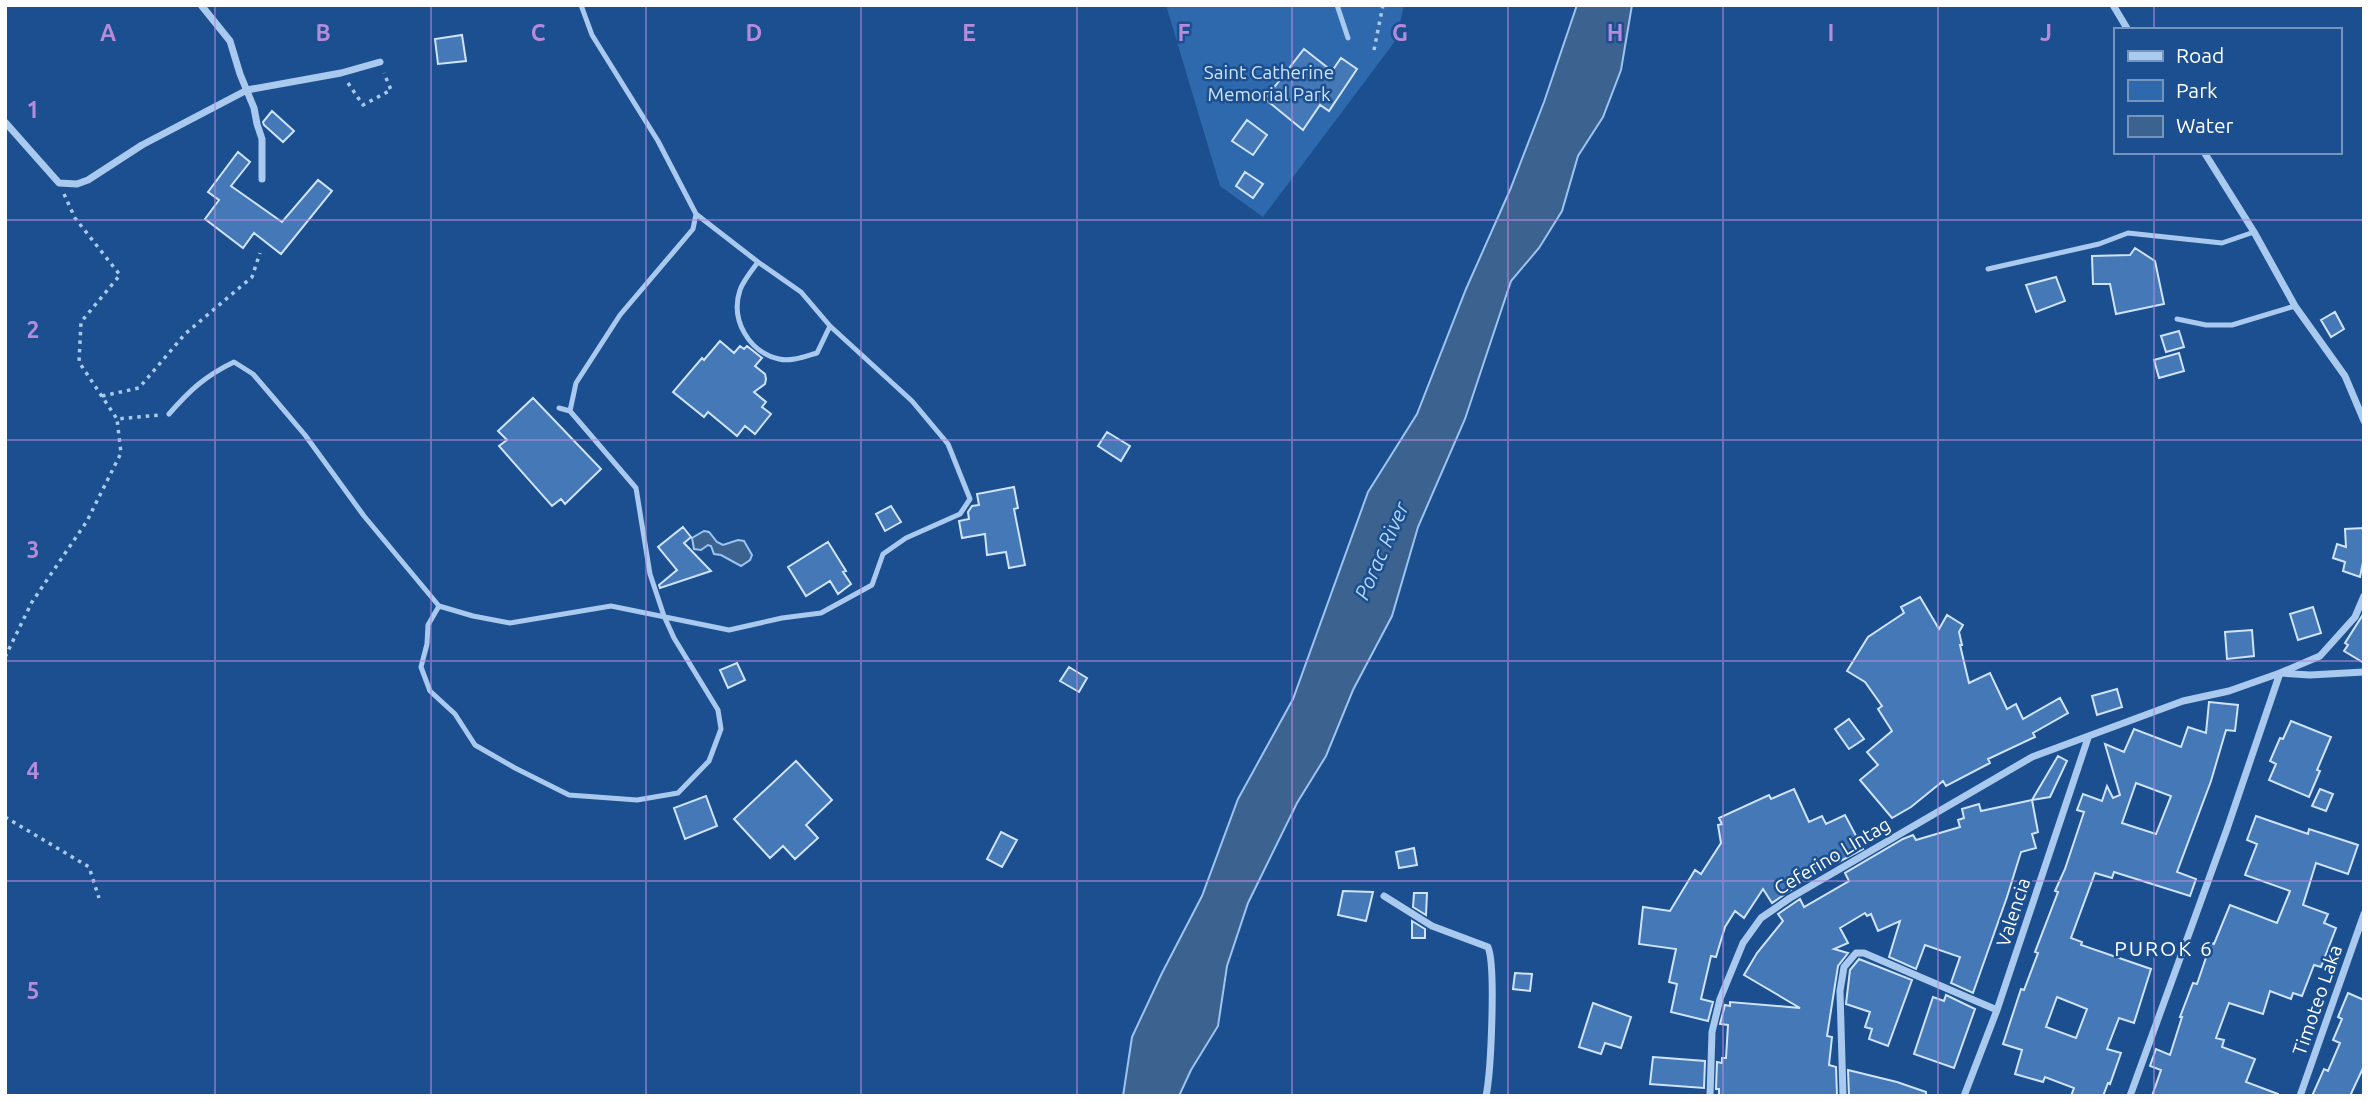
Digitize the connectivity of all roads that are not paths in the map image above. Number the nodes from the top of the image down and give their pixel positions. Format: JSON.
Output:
{"nodes":[{"id":1,"x":201,"y":5,"type":"edge"},
{"id":2,"x":581,"y":5,"type":"edge"},
{"id":3,"x":1337,"y":5,"type":"edge"},
{"id":4,"x":2113,"y":5,"type":"edge"},
{"id":5,"x":2127,"y":28,"type":"edge"},
{"id":6,"x":1348,"y":38,"type":"dead end"},
{"id":7,"x":380,"y":62,"type":"road end"},
{"id":8,"x":247,"y":90,"type":"junction"},
{"id":9,"x":5,"y":121,"type":"edge"},
{"id":10,"x":2205,"y":154,"type":"edge"},
{"id":11,"x":262,"y":179,"type":"dead end"},
{"id":12,"x":696,"y":214,"type":"junction"},
{"id":13,"x":2254,"y":232,"type":"junction"},
{"id":14,"x":758,"y":262,"type":"junction"},
{"id":15,"x":1988,"y":269,"type":"dead end"},
{"id":16,"x":2295,"y":306,"type":"junction"},
{"id":17,"x":2177,"y":319,"type":"dead end"},
{"id":18,"x":830,"y":326,"type":"junction"},
{"id":19,"x":559,"y":408,"type":"dead end"},
{"id":20,"x":570,"y":411,"type":"junction"},
{"id":21,"x":169,"y":414,"type":"road end"},
{"id":22,"x":2364,"y":421,"type":"edge"},
{"id":23,"x":2364,"y":596,"type":"edge"},
{"id":24,"x":439,"y":606,"type":"junction"},
{"id":25,"x":664,"y":616,"type":"junction"},
{"id":26,"x":2364,"y":672,"type":"edge"},
{"id":27,"x":2280,"y":673,"type":"junction"},
{"id":28,"x":2088,"y":737,"type":"junction"},
{"id":29,"x":1384,"y":896,"type":"dead end"},
{"id":30,"x":2364,"y":914,"type":"edge"},
{"id":31,"x":1997,"y":1010,"type":"junction"},
{"id":32,"x":1486,"y":1096,"type":"edge"},
{"id":33,"x":1710,"y":1096,"type":"edge"},
{"id":34,"x":1843,"y":1096,"type":"edge"},
{"id":35,"x":1964,"y":1096,"type":"edge"},
{"id":36,"x":2130,"y":1096,"type":"edge"},
{"id":37,"x":2300,"y":1096,"type":"edge"}],
"edges":[{"from":1,"to":8,"type":"street"},
{"from":2,"to":12,"type":"lane"},
{"from":3,"to":6,"type":"lane"},
{"from":4,"to":5,"type":"street"},
{"from":7,"to":8,"type":"street"},
{"from":8,"to":9,"type":"street"},
{"from":8,"to":11,"type":"street"},
{"from":10,"to":13,"type":"street"},
{"from":12,"to":14,"type":"lane"},
{"from":12,"to":20,"type":"lane"},
{"from":13,"to":15,"type":"lane"},
{"from":13,"to":16,"type":"street"},
{"from":14,"to":18,"type":"lane"},
{"from":14,"to":18,"type":"lane"},
{"from":16,"to":17,"type":"lane"},
{"from":16,"to":22,"type":"street"},
{"from":18,"to":25,"type":"lane"},
{"from":19,"to":20,"type":"lane"},
{"from":20,"to":25,"type":"lane"},
{"from":21,"to":24,"type":"lane"},
{"from":23,"to":27,"type":"street","name":"Ceferino LIntag"},
{"from":24,"to":25,"type":"lane"},
{"from":24,"to":25,"type":"lane"},
{"from":26,"to":27,"type":"street"},
{"from":27,"to":28,"type":"street","name":"Ceferino LIntag"},
{"from":27,"to":36,"type":"street"},
{"from":28,"to":31,"type":"street","name":"Valencia"},
{"from":28,"to":33,"type":"street","name":"Ceferino LIntag"},
{"from":29,"to":32,"type":"street"},
{"from":30,"to":37,"type":"street","name":"Timoteo Laka"},
{"from":31,"to":34,"type":"street"},
{"from":31,"to":35,"type":"street","name":"Valencia"}]}
